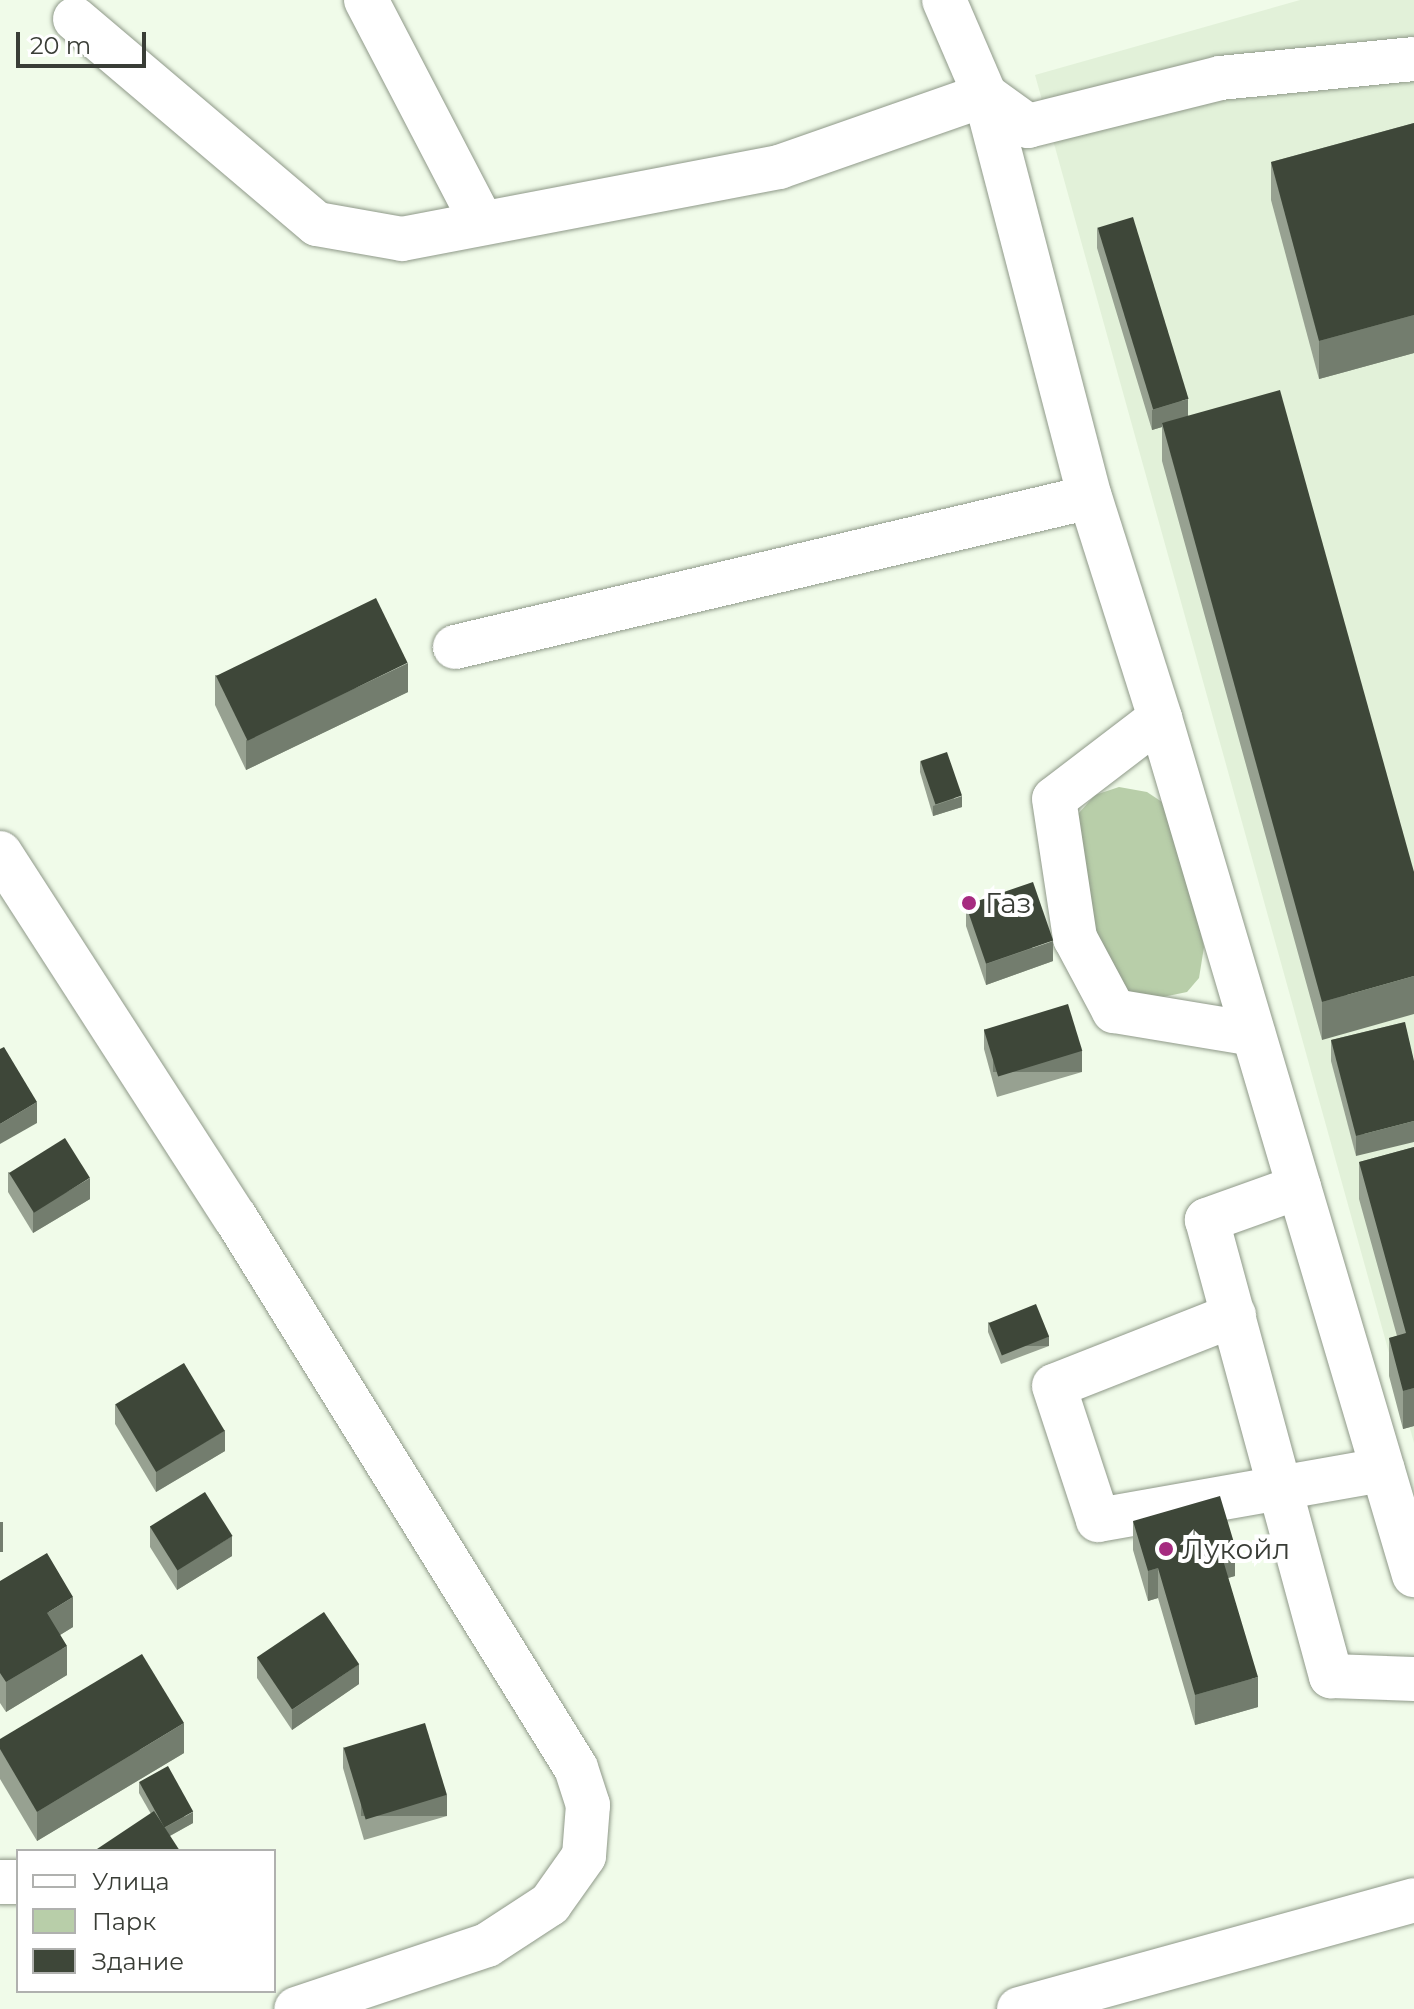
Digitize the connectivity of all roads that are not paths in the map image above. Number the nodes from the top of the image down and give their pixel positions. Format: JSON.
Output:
{"nodes":[{"id":1,"x":366,"y":0,"type":"edge"},
{"id":2,"x":944,"y":0,"type":"edge"},
{"id":3,"x":75,"y":19,"type":"dead end"},
{"id":4,"x":1414,"y":59,"type":"edge"},
{"id":5,"x":985,"y":95,"type":"junction"},
{"id":6,"x":482,"y":223,"type":"junction"},
{"id":7,"x":1090,"y":497,"type":"junction"},
{"id":8,"x":455,"y":647,"type":"dead end"},
{"id":9,"x":1160,"y":718,"type":"junction"},
{"id":10,"x":0,"y":853,"type":"edge"},
{"id":11,"x":1253,"y":1034,"type":"junction"},
{"id":12,"x":1299,"y":1187,"type":"junction"},
{"id":13,"x":1234,"y":1315,"type":"junction"},
{"id":14,"x":1383,"y":1470,"type":"junction"},
{"id":15,"x":1283,"y":1490,"type":"junction"},
{"id":16,"x":1414,"y":1575,"type":"edge"},
{"id":17,"x":1414,"y":1679,"type":"edge"},
{"id":18,"x":1414,"y":1900,"type":"edge"},
{"id":19,"x":296,"y":2009,"type":"edge"},
{"id":20,"x":1019,"y":2009,"type":"edge"}],
"edges":[{"from":1,"to":6,"type":"street"},
{"from":2,"to":5,"type":"street"},
{"from":3,"to":6,"type":"street"},
{"from":4,"to":5,"type":"street"},
{"from":5,"to":6,"type":"street"},
{"from":5,"to":7,"type":"street"},
{"from":7,"to":8,"type":"street"},
{"from":7,"to":9,"type":"street"},
{"from":9,"to":11,"type":"street"},
{"from":9,"to":11,"type":"street"},
{"from":10,"to":19,"type":"street"},
{"from":11,"to":12,"type":"street"},
{"from":12,"to":13,"type":"street"},
{"from":12,"to":14,"type":"street"},
{"from":13,"to":15,"type":"street"},
{"from":13,"to":15,"type":"street"},
{"from":14,"to":15,"type":"street"},
{"from":14,"to":16,"type":"street"},
{"from":15,"to":17,"type":"street"},
{"from":18,"to":20,"type":"street"}]}
